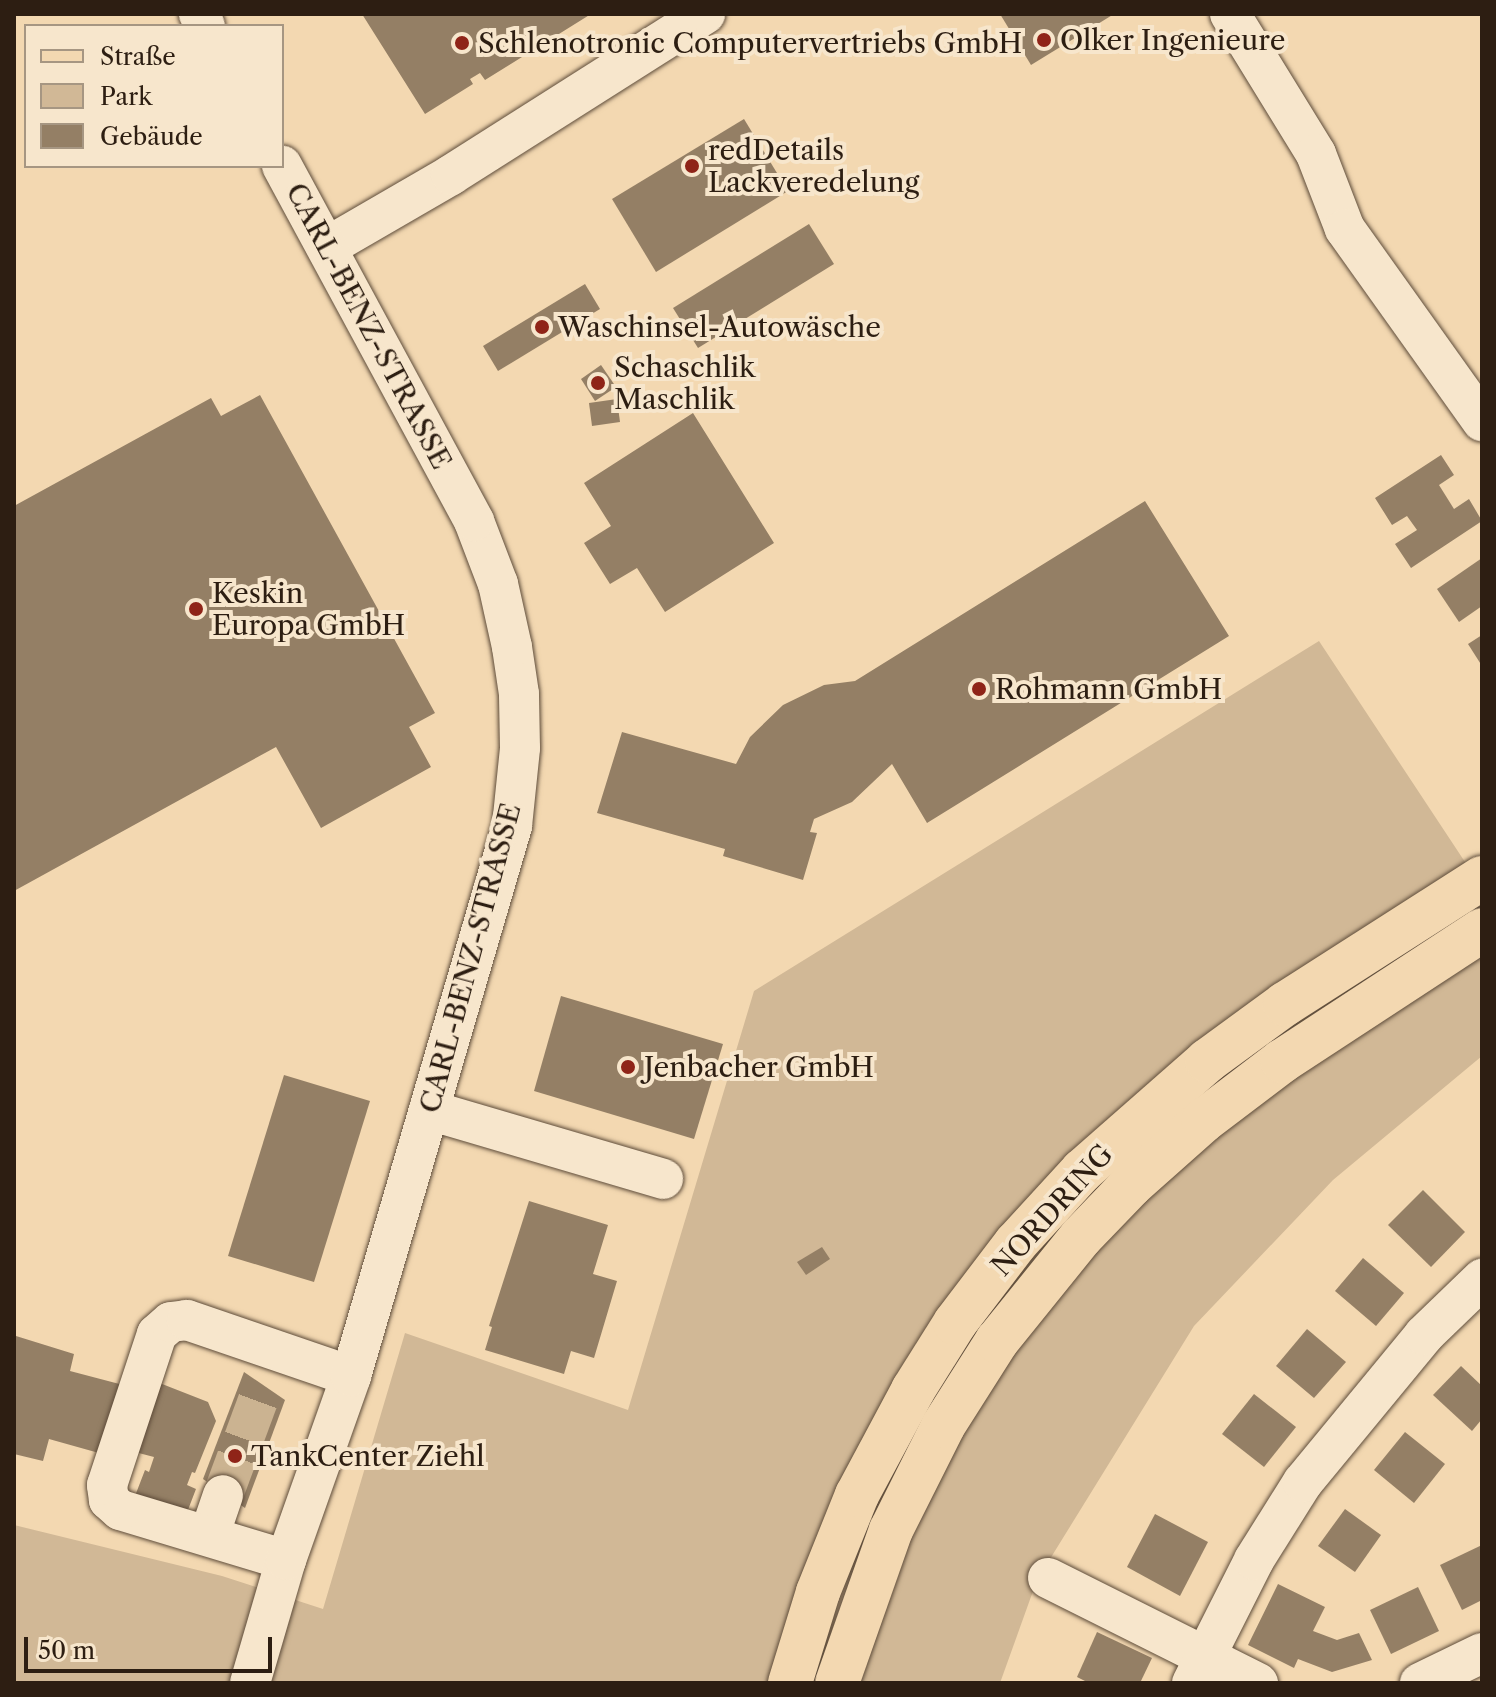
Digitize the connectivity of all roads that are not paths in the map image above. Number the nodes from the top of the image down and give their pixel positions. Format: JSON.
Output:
{"nodes":[{"id":1,"x":705,"y":14,"type":"edge"},
{"id":2,"x":1230,"y":14,"type":"edge"},
{"id":3,"x":283,"y":168,"type":"edge"},
{"id":4,"x":327,"y":247,"type":"junction"},
{"id":5,"x":1482,"y":421,"type":"edge"},
{"id":6,"x":1482,"y":878,"type":"edge"},
{"id":7,"x":1482,"y":930,"type":"edge"},
{"id":8,"x":429,"y":1110,"type":"junction"},
{"id":9,"x":663,"y":1179,"type":"dead end"},
{"id":10,"x":1482,"y":1279,"type":"edge"},
{"id":11,"x":351,"y":1376,"type":"junction"},
{"id":12,"x":286,"y":1560,"type":"junction"},
{"id":13,"x":1048,"y":1578,"type":"dead end"},
{"id":14,"x":1482,"y":1653,"type":"edge"},
{"id":15,"x":1199,"y":1669,"type":"edge"},
{"id":16,"x":250,"y":1683,"type":"edge"},
{"id":17,"x":790,"y":1683,"type":"edge"},
{"id":18,"x":837,"y":1683,"type":"edge"},
{"id":19,"x":1258,"y":1683,"type":"edge"},
{"id":20,"x":1420,"y":1683,"type":"edge"}],
"edges":[{"from":1,"to":4,"type":"street"},
{"from":2,"to":5,"type":"street"},
{"from":3,"to":4,"type":"street","name":"CARL-BENZ-STRASSE"},
{"from":4,"to":8,"type":"street","name":"CARL-BENZ-STRASSE"},
{"from":6,"to":17,"type":"main road","name":"NORDRING"},
{"from":7,"to":18,"type":"main road","name":"NORDRING"},
{"from":8,"to":9,"type":"street"},
{"from":8,"to":11,"type":"street","name":"CARL-BENZ-STRASSE"},
{"from":10,"to":15,"type":"street"},
{"from":11,"to":12,"type":"street","name":"CARL-BENZ-STRASSE"},
{"from":11,"to":12,"type":"street"},
{"from":12,"to":16,"type":"street","name":"CARL-BENZ-STRASSE"},
{"from":13,"to":15,"type":"street"},
{"from":14,"to":20,"type":"street"},
{"from":15,"to":19,"type":"street"}]}
